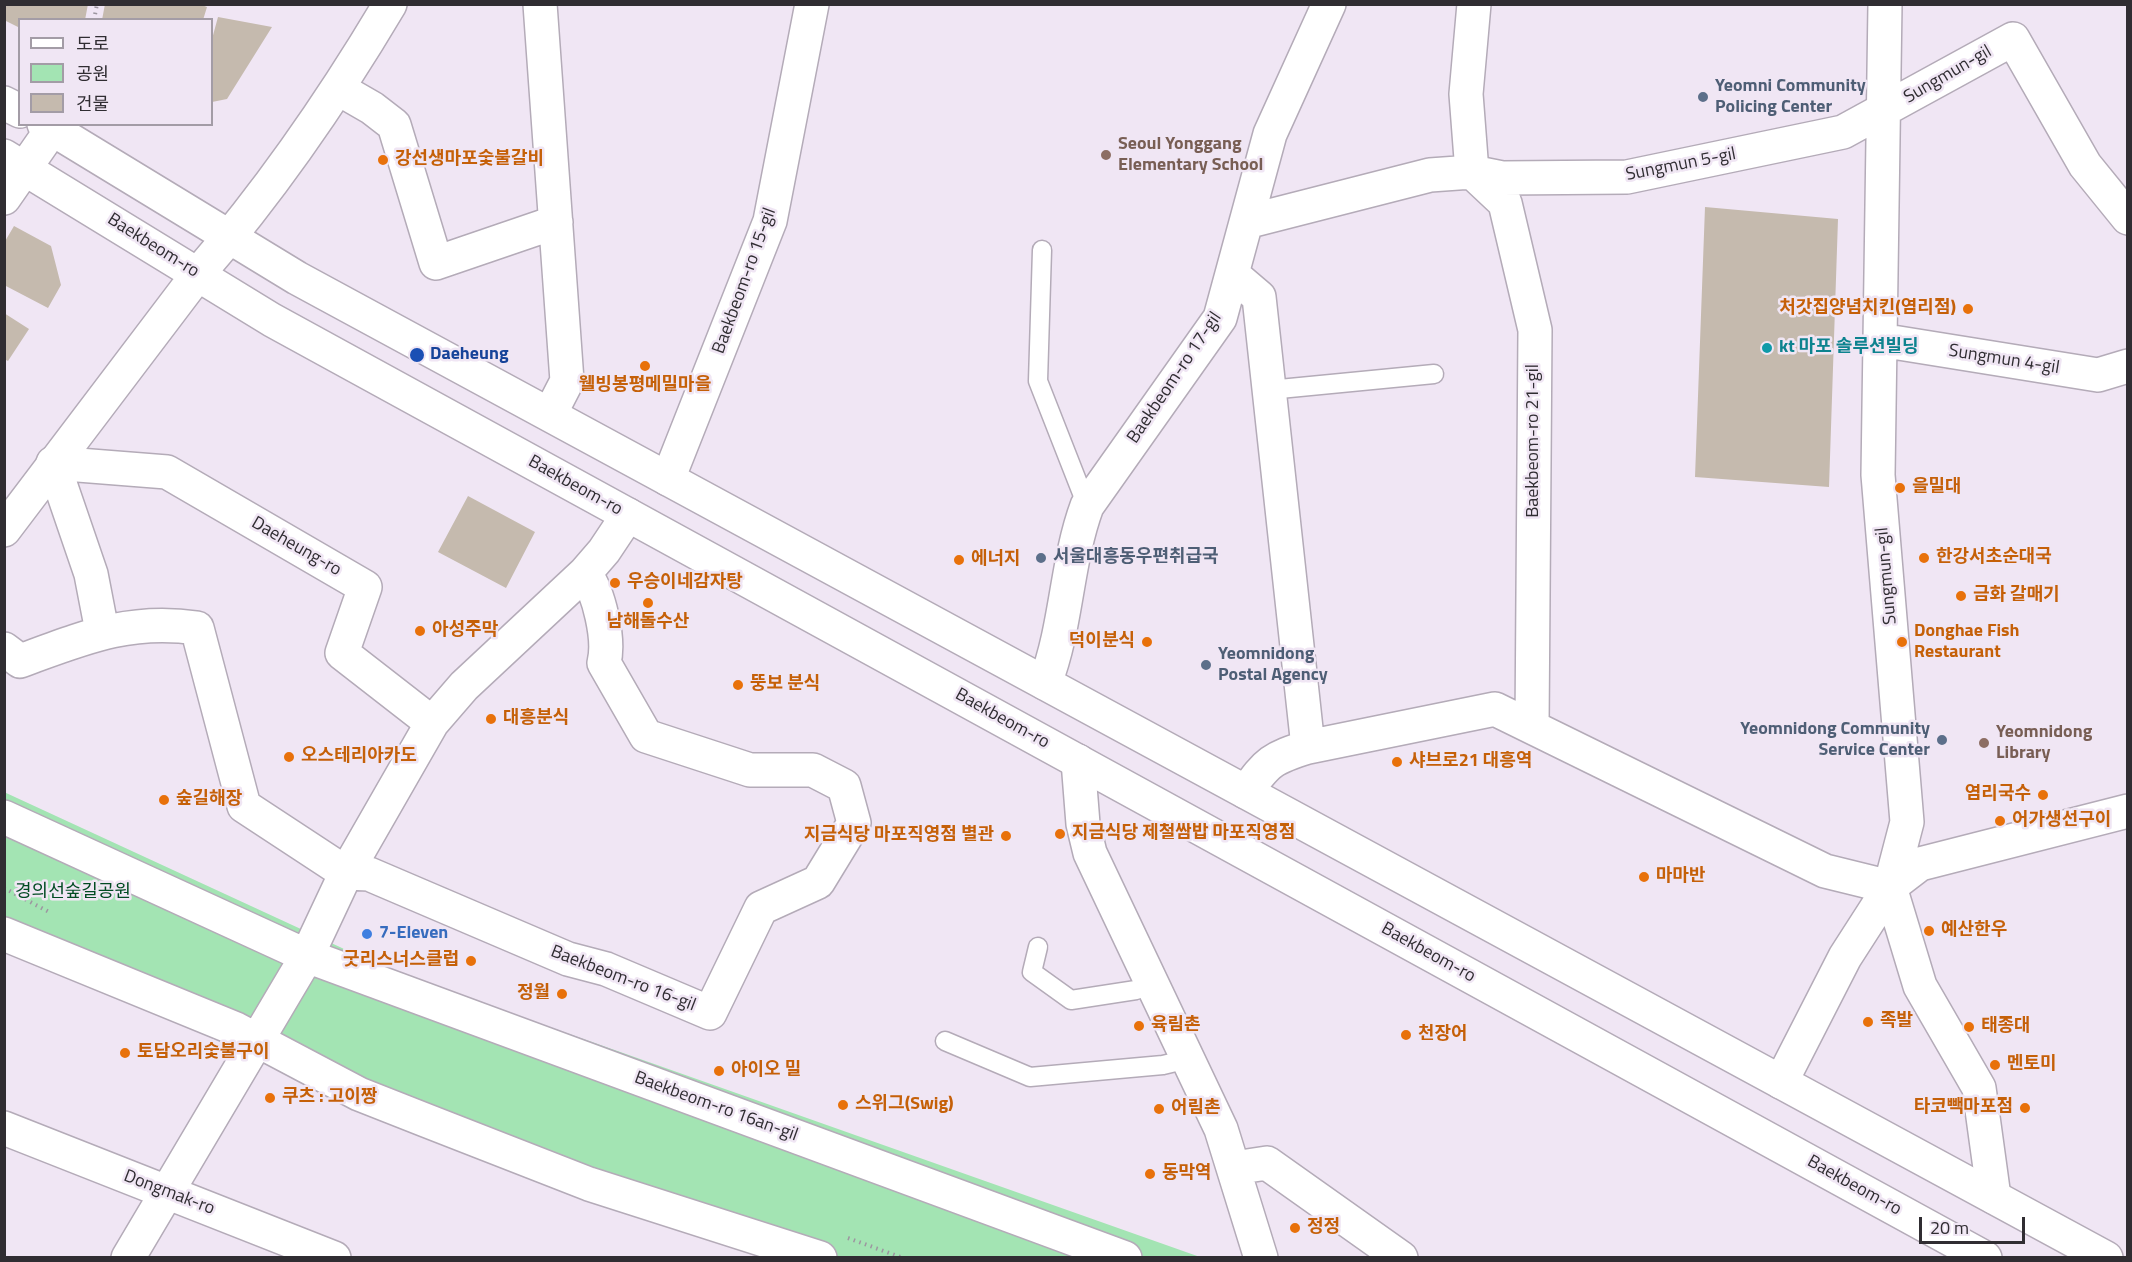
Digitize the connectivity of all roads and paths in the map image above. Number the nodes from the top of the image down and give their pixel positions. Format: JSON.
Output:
{"nodes":[{"id":1,"x":390,"y":4,"type":"edge"},
{"id":2,"x":540,"y":4,"type":"edge"},
{"id":3,"x":812,"y":4,"type":"edge"},
{"id":4,"x":1329,"y":4,"type":"edge"},
{"id":5,"x":1474,"y":4,"type":"edge"},
{"id":6,"x":1885,"y":4,"type":"edge"},
{"id":7,"x":339,"y":89,"type":"junction"},
{"id":8,"x":4,"y":103,"type":"edge"},
{"id":9,"x":18,"y":110,"type":"edge"},
{"id":10,"x":1884,"y":112,"type":"junction"},
{"id":11,"x":48,"y":127,"type":"edge"},
{"id":12,"x":15,"y":162,"type":"edge"},
{"id":13,"x":1472,"y":172,"type":"junction"},
{"id":14,"x":4,"y":198,"type":"edge"},
{"id":15,"x":2127,"y":218,"type":"edge"},
{"id":16,"x":556,"y":222,"type":"junction"},
{"id":17,"x":1246,"y":222,"type":"junction"},
{"id":18,"x":230,"y":238,"type":"junction"},
{"id":19,"x":1042,"y":250,"type":"dead end"},
{"id":20,"x":198,"y":274,"type":"junction"},
{"id":21,"x":1232,"y":274,"type":"junction"},
{"id":22,"x":367,"y":315,"type":"junction"},
{"id":23,"x":1880,"y":340,"type":"junction"},
{"id":24,"x":340,"y":358,"type":"junction"},
{"id":25,"x":2127,"y":366,"type":"edge"},
{"id":26,"x":1434,"y":374,"type":"dead end"},
{"id":27,"x":1269,"y":390,"type":"junction"},
{"id":28,"x":550,"y":414,"type":"junction"},
{"id":29,"x":53,"y":463,"type":"junction"},
{"id":30,"x":668,"y":479,"type":"junction"},
{"id":31,"x":1087,"y":506,"type":"junction"},
{"id":32,"x":628,"y":515,"type":"junction"},
{"id":33,"x":4,"y":530,"type":"edge"},
{"id":34,"x":585,"y":573,"type":"junction"},
{"id":35,"x":102,"y":631,"type":"junction"},
{"id":36,"x":4,"y":649,"type":"edge"},
{"id":37,"x":1045,"y":682,"type":"junction"},
{"id":38,"x":432,"y":723,"type":"junction"},
{"id":39,"x":1532,"y":727,"type":"junction"},
{"id":40,"x":1308,"y":747,"type":"junction"},
{"id":41,"x":1078,"y":761,"type":"junction"},
{"id":42,"x":1246,"y":792,"type":"junction"},
{"id":43,"x":2127,"y":810,"type":"edge"},
{"id":44,"x":4,"y":817,"type":"edge"},
{"id":45,"x":346,"y":873,"type":"junction"},
{"id":46,"x":1890,"y":887,"type":"junction"},
{"id":47,"x":4,"y":888,"type":"edge"},
{"id":48,"x":57,"y":916,"type":"dead end"},
{"id":49,"x":4,"y":934,"type":"edge"},
{"id":50,"x":1038,"y":947,"type":"dead end"},
{"id":51,"x":307,"y":956,"type":"junction"},
{"id":52,"x":1152,"y":984,"type":"junction"},
{"id":53,"x":257,"y":1040,"type":"junction"},
{"id":54,"x":945,"y":1041,"type":"dead end"},
{"id":55,"x":1188,"y":1059,"type":"junction"},
{"id":56,"x":1781,"y":1082,"type":"junction"},
{"id":57,"x":4,"y":1128,"type":"edge"},
{"id":58,"x":1234,"y":1168,"type":"junction"},
{"id":59,"x":166,"y":1192,"type":"junction"},
{"id":60,"x":1994,"y":1197,"type":"junction"},
{"id":61,"x":847,"y":1237,"type":"dead end"},
{"id":62,"x":128,"y":1257,"type":"edge"},
{"id":63,"x":334,"y":1257,"type":"edge"},
{"id":64,"x":820,"y":1257,"type":"edge"},
{"id":65,"x":903,"y":1257,"type":"edge"},
{"id":66,"x":1125,"y":1257,"type":"edge"},
{"id":67,"x":1261,"y":1257,"type":"edge"},
{"id":68,"x":1401,"y":1257,"type":"edge"},
{"id":69,"x":1986,"y":1257,"type":"edge"},
{"id":70,"x":2106,"y":1257,"type":"edge"}],
"edges":[{"from":1,"to":7,"type":"street"},
{"from":2,"to":16,"type":"street"},
{"from":3,"to":30,"type":"street","name":"Baekbeom-ro 15-gil"},
{"from":4,"to":17,"type":"street","name":"Baekbeom-ro 17-gil"},
{"from":5,"to":13,"type":"street"},
{"from":6,"to":10,"type":"street","name":"Sungmun-gil"},
{"from":7,"to":16,"type":"street"},
{"from":7,"to":18,"type":"street"},
{"from":8,"to":9,"type":"street"},
{"from":10,"to":13,"type":"street","name":"Sungmun 5-gil"},
{"from":10,"to":15,"type":"street","name":"Sungmun-gil"},
{"from":10,"to":23,"type":"street","name":"Sungmun-gil"},
{"from":11,"to":12,"type":"street"},
{"from":11,"to":18,"type":"street"},
{"from":12,"to":14,"type":"street"},
{"from":12,"to":20,"type":"street","name":"Baekbeom-ro"},
{"from":13,"to":17,"type":"street","name":"Sungmun 5-gil"},
{"from":13,"to":39,"type":"street","name":"Baekbeom-ro 21-gil"},
{"from":16,"to":28,"type":"street"},
{"from":17,"to":21,"type":"street","name":"Baekbeom-ro 17-gil"},
{"from":18,"to":20,"type":"street"},
{"from":18,"to":22,"type":"street"},
{"from":19,"to":31,"type":"lane"},
{"from":20,"to":24,"type":"street","name":"Baekbeom-ro"},
{"from":20,"to":29,"type":"street"},
{"from":21,"to":27,"type":"street"},
{"from":21,"to":31,"type":"street","name":"Baekbeom-ro 17-gil"},
{"from":22,"to":24,"type":"street"},
{"from":22,"to":28,"type":"street"},
{"from":23,"to":25,"type":"street","name":"Sungmun 4-gil"},
{"from":23,"to":46,"type":"street","name":"Sungmun-gil"},
{"from":24,"to":32,"type":"street","name":"Baekbeom-ro"},
{"from":26,"to":27,"type":"lane"},
{"from":27,"to":40,"type":"street"},
{"from":28,"to":30,"type":"street"},
{"from":29,"to":33,"type":"street"},
{"from":29,"to":35,"type":"street"},
{"from":29,"to":38,"type":"street","name":"Daeheung-ro"},
{"from":30,"to":37,"type":"street"},
{"from":31,"to":37,"type":"street","name":"Baekbeom-ro 17-gil"},
{"from":32,"to":34,"type":"street"},
{"from":32,"to":41,"type":"street","name":"Baekbeom-ro"},
{"from":34,"to":38,"type":"street"},
{"from":34,"to":45,"type":"street","name":"Baekbeom-ro 16-gil"},
{"from":35,"to":36,"type":"street"},
{"from":35,"to":45,"type":"street"},
{"from":37,"to":42,"type":"street"},
{"from":38,"to":45,"type":"street"},
{"from":39,"to":40,"type":"street"},
{"from":39,"to":46,"type":"street"},
{"from":40,"to":42,"type":"street"},
{"from":41,"to":52,"type":"street"},
{"from":41,"to":69,"type":"street","name":"Baekbeom-ro"},
{"from":42,"to":56,"type":"street"},
{"from":43,"to":46,"type":"street"},
{"from":44,"to":51,"type":"street"},
{"from":45,"to":51,"type":"street"},
{"from":46,"to":56,"type":"street","name":"Sungmun-gil"},
{"from":46,"to":60,"type":"street"},
{"from":47,"to":48,"type":"path"},
{"from":49,"to":53,"type":"street"},
{"from":50,"to":52,"type":"lane"},
{"from":51,"to":53,"type":"street"},
{"from":51,"to":66,"type":"street","name":"Baekbeom-ro 16an-gil"},
{"from":52,"to":55,"type":"street"},
{"from":53,"to":59,"type":"street"},
{"from":53,"to":64,"type":"street"},
{"from":54,"to":55,"type":"lane"},
{"from":55,"to":58,"type":"street"},
{"from":56,"to":60,"type":"street"},
{"from":57,"to":59,"type":"street","name":"Dongmak-ro"},
{"from":58,"to":67,"type":"street"},
{"from":58,"to":68,"type":"street"},
{"from":59,"to":62,"type":"street"},
{"from":59,"to":63,"type":"street","name":"Dongmak-ro"},
{"from":60,"to":70,"type":"street"},
{"from":61,"to":65,"type":"path"}]}
